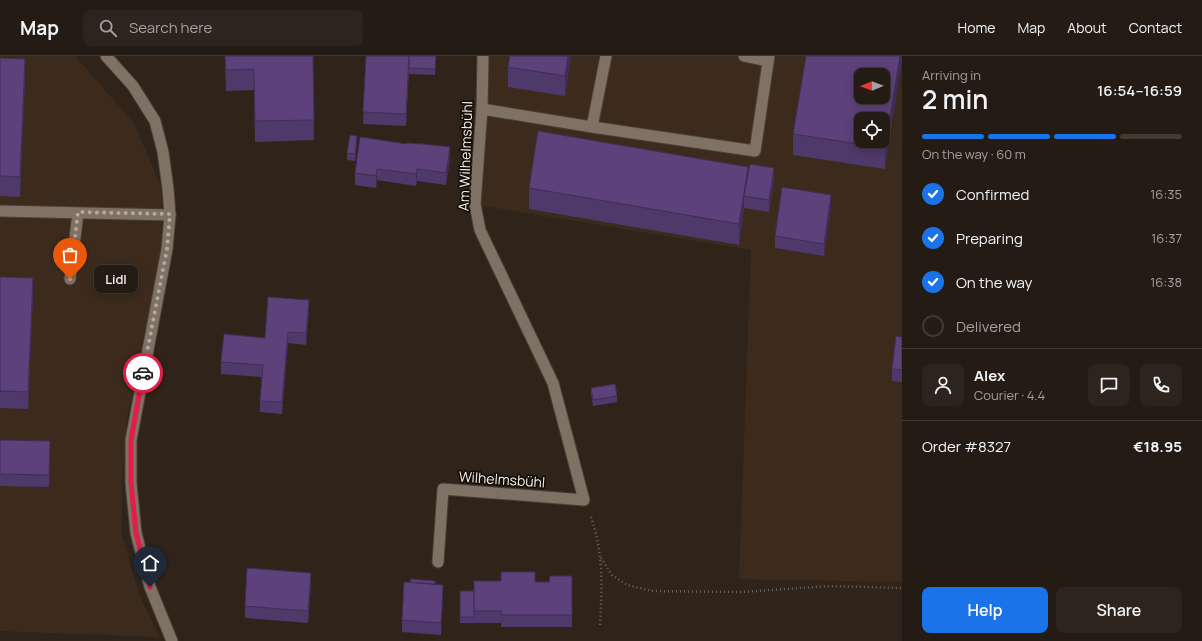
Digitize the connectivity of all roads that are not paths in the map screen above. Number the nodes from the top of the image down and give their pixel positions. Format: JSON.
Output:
{"nodes":[{"id":1,"x":106,"y":56,"type":"edge"},
{"id":2,"x":483,"y":56,"type":"edge"},
{"id":3,"x":606,"y":56,"type":"edge"},
{"id":4,"x":744,"y":56,"type":"edge"},
{"id":5,"x":769,"y":58,"type":"edge"},
{"id":6,"x":482,"y":109,"type":"junction"},
{"id":7,"x":592,"y":127,"type":"junction"},
{"id":8,"x":0,"y":211,"type":"edge"},
{"id":9,"x":78,"y":212,"type":"junction"},
{"id":10,"x":170,"y":214,"type":"junction"},
{"id":11,"x":70,"y":279,"type":"dead end"},
{"id":12,"x":584,"y":500,"type":"joint"},
{"id":13,"x":438,"y":562,"type":"dead end"},
{"id":14,"x":172,"y":641,"type":"edge"}],
"edges":[{"from":1,"to":10,"type":"street"},
{"from":2,"to":6,"type":"street","name":"Am Wilhelmsbühl"},
{"from":3,"to":7,"type":"street"},
{"from":4,"to":5,"type":"street"},
{"from":5,"to":7,"type":"street"},
{"from":6,"to":7,"type":"street"},
{"from":6,"to":12,"type":"street","name":"Am Wilhelmsbühl"},
{"from":8,"to":9,"type":"street"},
{"from":9,"to":10,"type":"street"},
{"from":9,"to":11,"type":"street"},
{"from":10,"to":14,"type":"street"},
{"from":12,"to":13,"type":"street","name":"Wilhelmsbühl"}]}
